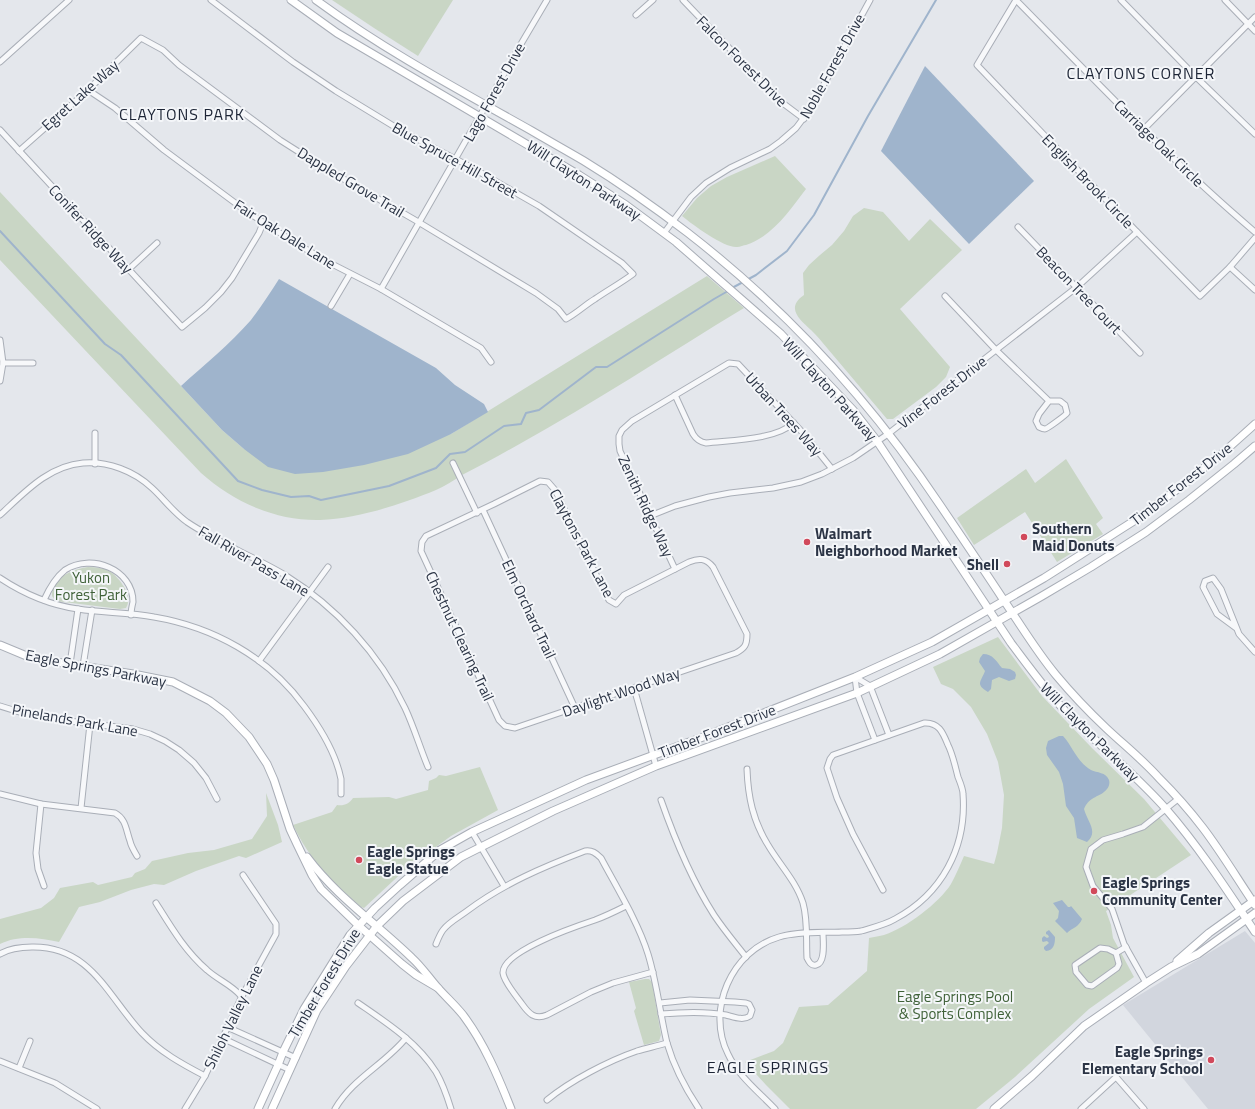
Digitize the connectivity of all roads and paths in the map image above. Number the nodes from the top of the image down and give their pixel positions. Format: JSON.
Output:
{"nodes":[{"id":1,"x":69,"y":0,"type":"edge"},
{"id":2,"x":211,"y":0,"type":"edge"},
{"id":3,"x":291,"y":0,"type":"edge"},
{"id":4,"x":316,"y":0,"type":"edge"},
{"id":5,"x":547,"y":0,"type":"edge"},
{"id":6,"x":653,"y":0,"type":"edge"},
{"id":7,"x":683,"y":0,"type":"edge"},
{"id":8,"x":870,"y":0,"type":"edge"},
{"id":9,"x":1016,"y":0,"type":"edge"},
{"id":10,"x":1122,"y":0,"type":"edge"},
{"id":11,"x":1225,"y":0,"type":"edge"},
{"id":12,"x":636,"y":15,"type":"dead end"},
{"id":13,"x":1255,"y":17,"type":"edge"},
{"id":14,"x":1248,"y":24,"type":"junction"},
{"id":15,"x":1255,"y":31,"type":"edge"},
{"id":16,"x":141,"y":38,"type":"joint"},
{"id":17,"x":388,"y":48,"type":"junction"},
{"id":18,"x":382,"y":60,"type":"junction"},
{"id":19,"x":0,"y":62,"type":"edge"},
{"id":20,"x":1196,"y":77,"type":"junction"},
{"id":21,"x":88,"y":90,"type":"junction"},
{"id":22,"x":487,"y":105,"type":"junction"},
{"id":23,"x":480,"y":116,"type":"junction"},
{"id":24,"x":804,"y":119,"type":"junction"},
{"id":25,"x":0,"y":130,"type":"edge"},
{"id":26,"x":1143,"y":130,"type":"junction"},
{"id":27,"x":1255,"y":134,"type":"edge"},
{"id":28,"x":19,"y":151,"type":"junction"},
{"id":29,"x":574,"y":155,"type":"junction"},
{"id":30,"x":456,"y":159,"type":"junction"},
{"id":31,"x":568,"y":168,"type":"junction"},
{"id":32,"x":672,"y":221,"type":"junction"},
{"id":33,"x":264,"y":222,"type":"junction"},
{"id":34,"x":420,"y":223,"type":"junction"},
{"id":35,"x":1018,"y":227,"type":"dead end"},
{"id":36,"x":1137,"y":232,"type":"junction"},
{"id":37,"x":1255,"y":232,"type":"edge"},
{"id":38,"x":664,"y":233,"type":"junction"},
{"id":39,"x":1255,"y":238,"type":"edge"},
{"id":40,"x":157,"y":243,"type":"dead end"},
{"id":41,"x":1230,"y":267,"type":"junction"},
{"id":42,"x":128,"y":270,"type":"junction"},
{"id":43,"x":350,"y":274,"type":"junction"},
{"id":44,"x":1077,"y":287,"type":"junction"},
{"id":45,"x":381,"y":289,"type":"junction"},
{"id":46,"x":1255,"y":290,"type":"edge"},
{"id":47,"x":944,"y":296,"type":"dead end"},
{"id":48,"x":331,"y":306,"type":"dead end"},
{"id":49,"x":566,"y":319,"type":"joint"},
{"id":50,"x":793,"y":326,"type":"junction"},
{"id":51,"x":783,"y":336,"type":"junction"},
{"id":52,"x":0,"y":340,"type":"edge"},
{"id":53,"x":996,"y":350,"type":"junction"},
{"id":54,"x":1140,"y":353,"type":"dead end"},
{"id":55,"x":491,"y":362,"type":"dead end"},
{"id":56,"x":3,"y":363,"type":"junction"},
{"id":57,"x":33,"y":363,"type":"dead end"},
{"id":58,"x":733,"y":363,"type":"joint"},
{"id":59,"x":0,"y":381,"type":"edge"},
{"id":60,"x":675,"y":395,"type":"junction"},
{"id":61,"x":1049,"y":401,"type":"junction"},
{"id":62,"x":794,"y":423,"type":"junction"},
{"id":63,"x":1255,"y":425,"type":"edge"},
{"id":64,"x":95,"y":433,"type":"dead end"},
{"id":65,"x":888,"y":434,"type":"junction"},
{"id":66,"x":877,"y":441,"type":"junction"},
{"id":67,"x":1255,"y":446,"type":"edge"},
{"id":68,"x":453,"y":462,"type":"dead end"},
{"id":69,"x":95,"y":464,"type":"junction"},
{"id":70,"x":832,"y":469,"type":"junction"},
{"id":71,"x":483,"y":510,"type":"junction"},
{"id":72,"x":477,"y":513,"type":"junction"},
{"id":73,"x":0,"y":515,"type":"edge"},
{"id":74,"x":650,"y":516,"type":"junction"},
{"id":75,"x":328,"y":567,"type":"dead end"},
{"id":76,"x":675,"y":569,"type":"junction"},
{"id":77,"x":0,"y":578,"type":"edge"},
{"id":78,"x":310,"y":592,"type":"junction"},
{"id":79,"x":44,"y":600,"type":"junction"},
{"id":80,"x":1004,"y":600,"type":"junction"},
{"id":81,"x":78,"y":609,"type":"junction"},
{"id":82,"x":92,"y":610,"type":"junction"},
{"id":83,"x":990,"y":610,"type":"junction"},
{"id":84,"x":131,"y":614,"type":"junction"},
{"id":85,"x":1013,"y":614,"type":"junction"},
{"id":86,"x":997,"y":622,"type":"junction"},
{"id":87,"x":1236,"y":628,"type":"junction"},
{"id":88,"x":0,"y":646,"type":"edge"},
{"id":89,"x":1255,"y":652,"type":"edge"},
{"id":90,"x":259,"y":661,"type":"junction"},
{"id":91,"x":70,"y":664,"type":"junction"},
{"id":92,"x":83,"y":666,"type":"junction"},
{"id":93,"x":855,"y":677,"type":"junction"},
{"id":94,"x":870,"y":686,"type":"junction"},
{"id":95,"x":634,"y":688,"type":"junction"},
{"id":96,"x":857,"y":693,"type":"junction"},
{"id":97,"x":0,"y":706,"type":"edge"},
{"id":98,"x":575,"y":708,"type":"junction"},
{"id":99,"x":499,"y":720,"type":"joint"},
{"id":100,"x":90,"y":724,"type":"junction"},
{"id":101,"x":889,"y":735,"type":"junction"},
{"id":102,"x":875,"y":740,"type":"junction"},
{"id":103,"x":653,"y":755,"type":"junction"},
{"id":104,"x":656,"y":766,"type":"junction"},
{"id":105,"x":428,"y":768,"type":"dead end"},
{"id":106,"x":747,"y":769,"type":"dead end"},
{"id":107,"x":0,"y":794,"type":"edge"},
{"id":108,"x":341,"y":794,"type":"dead end"},
{"id":109,"x":217,"y":798,"type":"dead end"},
{"id":110,"x":1178,"y":799,"type":"junction"},
{"id":111,"x":661,"y":800,"type":"dead end"},
{"id":112,"x":41,"y":804,"type":"junction"},
{"id":113,"x":81,"y":808,"type":"junction"},
{"id":114,"x":1165,"y":808,"type":"junction"},
{"id":115,"x":472,"y":832,"type":"junction"},
{"id":116,"x":297,"y":844,"type":"junction"},
{"id":117,"x":481,"y":847,"type":"junction"},
{"id":118,"x":136,"y":856,"type":"dead end"},
{"id":119,"x":243,"y":875,"type":"dead end"},
{"id":120,"x":44,"y":886,"type":"dead end"},
{"id":121,"x":504,"y":886,"type":"junction"},
{"id":122,"x":883,"y":890,"type":"dead end"},
{"id":123,"x":1254,"y":902,"type":"edge"},
{"id":124,"x":156,"y":903,"type":"dead end"},
{"id":125,"x":626,"y":906,"type":"junction"},
{"id":126,"x":1240,"y":910,"type":"junction"},
{"id":127,"x":1255,"y":913,"type":"edge"},
{"id":128,"x":366,"y":917,"type":"junction"},
{"id":129,"x":1247,"y":919,"type":"junction"},
{"id":130,"x":358,"y":925,"type":"junction"},
{"id":131,"x":377,"y":926,"type":"junction"},
{"id":132,"x":1255,"y":932,"type":"edge"},
{"id":133,"x":806,"y":933,"type":"junction"},
{"id":134,"x":823,"y":933,"type":"junction"},
{"id":135,"x":369,"y":935,"type":"junction"},
{"id":136,"x":436,"y":944,"type":"dead end"},
{"id":137,"x":1126,"y":947,"type":"junction"},
{"id":138,"x":1116,"y":953,"type":"junction"},
{"id":139,"x":0,"y":954,"type":"edge"},
{"id":140,"x":746,"y":957,"type":"junction"},
{"id":141,"x":1171,"y":967,"type":"junction"},
{"id":142,"x":653,"y":972,"type":"junction"},
{"id":143,"x":1146,"y":983,"type":"junction"},
{"id":144,"x":438,"y":988,"type":"junction"},
{"id":145,"x":241,"y":996,"type":"junction"},
{"id":146,"x":722,"y":1001,"type":"junction"},
{"id":147,"x":660,"y":1003,"type":"junction"},
{"id":148,"x":358,"y":1004,"type":"dead end"},
{"id":149,"x":661,"y":1014,"type":"junction"},
{"id":150,"x":720,"y":1014,"type":"junction"},
{"id":151,"x":227,"y":1027,"type":"junction"},
{"id":152,"x":222,"y":1038,"type":"junction"},
{"id":153,"x":406,"y":1038,"type":"junction"},
{"id":154,"x":30,"y":1041,"type":"dead end"},
{"id":155,"x":667,"y":1043,"type":"junction"},
{"id":156,"x":283,"y":1052,"type":"junction"},
{"id":157,"x":296,"y":1058,"type":"junction"},
{"id":158,"x":0,"y":1061,"type":"edge"},
{"id":159,"x":278,"y":1065,"type":"junction"},
{"id":160,"x":18,"y":1068,"type":"junction"},
{"id":161,"x":290,"y":1070,"type":"junction"},
{"id":162,"x":205,"y":1076,"type":"junction"},
{"id":163,"x":547,"y":1100,"type":"dead end"},
{"id":164,"x":772,"y":1107,"type":"edge"},
{"id":165,"x":97,"y":1109,"type":"edge"},
{"id":166,"x":185,"y":1109,"type":"edge"},
{"id":167,"x":258,"y":1109,"type":"edge"},
{"id":168,"x":272,"y":1109,"type":"edge"},
{"id":169,"x":335,"y":1109,"type":"edge"},
{"id":170,"x":451,"y":1109,"type":"edge"},
{"id":171,"x":511,"y":1109,"type":"edge"},
{"id":172,"x":698,"y":1109,"type":"edge"},
{"id":173,"x":994,"y":1109,"type":"edge"},
{"id":174,"x":1082,"y":1109,"type":"edge"},
{"id":175,"x":1144,"y":1109,"type":"edge"}],
"edges":[{"from":1,"to":19,"type":"street"},
{"from":2,"to":30,"type":"street","name":"Blue Spruce Hill Street"},
{"from":3,"to":18,"type":"main road","name":"Will Clayton Parkway"},
{"from":4,"to":17,"type":"main road","name":"Will Clayton Parkway"},
{"from":5,"to":22,"type":"street","name":"Lago Forest Drive"},
{"from":6,"to":12,"type":"street"},
{"from":7,"to":24,"type":"street","name":"Falcon Forest Drive"},
{"from":8,"to":24,"type":"street","name":"Noble Forest Drive"},
{"from":9,"to":26,"type":"street","name":"Carriage Oak Circle"},
{"from":9,"to":36,"type":"street","name":"English Brook Circle"},
{"from":10,"to":20,"type":"street"},
{"from":11,"to":14,"type":"street"},
{"from":13,"to":14,"type":"street"},
{"from":14,"to":15,"type":"street"},
{"from":14,"to":20,"type":"street"},
{"from":16,"to":21,"type":"street","name":"Egret Lake Way"},
{"from":16,"to":34,"type":"street","name":"Dappled Grove Trail"},
{"from":17,"to":18,"type":"main road"},
{"from":17,"to":22,"type":"main road","name":"Will Clayton Parkway"},
{"from":18,"to":23,"type":"main road","name":"Will Clayton Parkway"},
{"from":20,"to":26,"type":"street"},
{"from":20,"to":27,"type":"street"},
{"from":21,"to":28,"type":"street","name":"Egret Lake Way"},
{"from":21,"to":33,"type":"street","name":"Fair Oak Dale Lane"},
{"from":22,"to":23,"type":"street","name":"Lago Forest Drive"},
{"from":22,"to":29,"type":"main road","name":"Will Clayton Parkway"},
{"from":23,"to":30,"type":"street","name":"Lago Forest Drive"},
{"from":23,"to":31,"type":"main road","name":"Will Clayton Parkway"},
{"from":24,"to":32,"type":"street","name":"Noble Forest Drive"},
{"from":25,"to":28,"type":"street","name":"Conifer Ridge Way"},
{"from":26,"to":37,"type":"street","name":"Carriage Oak Circle"},
{"from":28,"to":42,"type":"street","name":"Conifer Ridge Way"},
{"from":29,"to":31,"type":"main road"},
{"from":29,"to":32,"type":"main road","name":"Will Clayton Parkway"},
{"from":30,"to":34,"type":"street","name":"Lago Forest Drive"},
{"from":30,"to":49,"type":"street","name":"Blue Spruce Hill Street"},
{"from":31,"to":38,"type":"main road","name":"Will Clayton Parkway"},
{"from":32,"to":38,"type":"street","name":"Noble Forest Drive"},
{"from":32,"to":50,"type":"main road","name":"Will Clayton Parkway"},
{"from":33,"to":42,"type":"street","name":"Conifer Ridge Way"},
{"from":33,"to":43,"type":"street","name":"Fair Oak Dale Lane"},
{"from":34,"to":45,"type":"street","name":"Lago Forest Drive"},
{"from":34,"to":49,"type":"street","name":"Dappled Grove Trail"},
{"from":35,"to":44,"type":"street","name":"Beacon Tree Court"},
{"from":36,"to":41,"type":"street","name":"English Brook Circle"},
{"from":36,"to":44,"type":"street","name":"Vine Forest Drive"},
{"from":38,"to":51,"type":"main road","name":"Will Clayton Parkway"},
{"from":39,"to":41,"type":"street"},
{"from":40,"to":42,"type":"street"},
{"from":41,"to":46,"type":"street"},
{"from":43,"to":45,"type":"street","name":"Fair Oak Dale Lane"},
{"from":43,"to":48,"type":"street"},
{"from":44,"to":53,"type":"street","name":"Vine Forest Drive"},
{"from":44,"to":54,"type":"street","name":"Beacon Tree Court"},
{"from":45,"to":55,"type":"street","name":"Fair Oak Dale Lane"},
{"from":47,"to":53,"type":"street"},
{"from":50,"to":51,"type":"main road"},
{"from":50,"to":65,"type":"main road","name":"Will Clayton Parkway"},
{"from":51,"to":66,"type":"main road","name":"Will Clayton Parkway"},
{"from":52,"to":56,"type":"street"},
{"from":53,"to":61,"type":"street"},
{"from":53,"to":65,"type":"street","name":"Vine Forest Drive"},
{"from":56,"to":57,"type":"street"},
{"from":56,"to":59,"type":"street"},
{"from":58,"to":60,"type":"street","name":"Zenith Ridge Way"},
{"from":58,"to":62,"type":"street","name":"Urban Trees Way"},
{"from":60,"to":62,"type":"street"},
{"from":60,"to":74,"type":"street","name":"Zenith Ridge Way"},
{"from":61,"to":61,"type":"street"},
{"from":62,"to":70,"type":"street","name":"Urban Trees Way"},
{"from":63,"to":80,"type":"main road","name":"Timber Forest Drive"},
{"from":64,"to":69,"type":"street"},
{"from":65,"to":66,"type":"street","name":"Vine Forest Drive"},
{"from":65,"to":80,"type":"main road","name":"Will Clayton Parkway"},
{"from":66,"to":70,"type":"street","name":"Vine Forest Drive"},
{"from":66,"to":83,"type":"main road","name":"Will Clayton Parkway"},
{"from":67,"to":85,"type":"main road","name":"Timber Forest Drive"},
{"from":68,"to":72,"type":"street"},
{"from":69,"to":73,"type":"street","name":"Fall River Pass Lane"},
{"from":69,"to":78,"type":"street","name":"Fall River Pass Lane"},
{"from":70,"to":74,"type":"street","name":"Vine Forest Drive"},
{"from":71,"to":72,"type":"street"},
{"from":71,"to":76,"type":"street","name":"Claytons Park Lane"},
{"from":71,"to":98,"type":"street","name":"Elm Orchard Trail"},
{"from":72,"to":99,"type":"street","name":"Chestnut Clearing Trail"},
{"from":74,"to":76,"type":"street","name":"Zenith Ridge Way"},
{"from":75,"to":78,"type":"street"},
{"from":76,"to":95,"type":"street","name":"Daylight Wood Way"},
{"from":77,"to":79,"type":"street"},
{"from":78,"to":90,"type":"street"},
{"from":78,"to":105,"type":"street","name":"Fall River Pass Lane"},
{"from":79,"to":81,"type":"street"},
{"from":79,"to":84,"type":"street"},
{"from":80,"to":83,"type":"main road","name":"Timber Forest Drive"},
{"from":80,"to":85,"type":"main road","name":"Will Clayton Parkway"},
{"from":81,"to":82,"type":"street"},
{"from":81,"to":91,"type":"street"},
{"from":82,"to":84,"type":"street"},
{"from":82,"to":92,"type":"street"},
{"from":83,"to":86,"type":"main road","name":"Will Clayton Parkway"},
{"from":83,"to":93,"type":"main road","name":"Timber Forest Drive"},
{"from":84,"to":90,"type":"street"},
{"from":85,"to":86,"type":"main road","name":"Timber Forest Drive"},
{"from":85,"to":110,"type":"main road","name":"Will Clayton Parkway"},
{"from":86,"to":94,"type":"main road","name":"Timber Forest Drive"},
{"from":86,"to":114,"type":"main road","name":"Will Clayton Parkway"},
{"from":87,"to":87,"type":"street"},
{"from":87,"to":89,"type":"street"},
{"from":88,"to":91,"type":"main road","name":"Eagle Springs Parkway"},
{"from":90,"to":108,"type":"street"},
{"from":91,"to":92,"type":"main road","name":"Eagle Springs Parkway"},
{"from":92,"to":116,"type":"main road","name":"Eagle Springs Parkway"},
{"from":93,"to":94,"type":"street"},
{"from":93,"to":96,"type":"street"},
{"from":93,"to":103,"type":"main road","name":"Timber Forest Drive"},
{"from":94,"to":96,"type":"main road","name":"Timber Forest Drive"},
{"from":94,"to":101,"type":"street"},
{"from":95,"to":98,"type":"street","name":"Daylight Wood Way"},
{"from":95,"to":103,"type":"street"},
{"from":96,"to":102,"type":"street"},
{"from":96,"to":104,"type":"main road","name":"Timber Forest Drive"},
{"from":97,"to":100,"type":"street","name":"Pinelands Park Lane"},
{"from":98,"to":99,"type":"street","name":"Daylight Wood Way"},
{"from":100,"to":109,"type":"street","name":"Pinelands Park Lane"},
{"from":100,"to":113,"type":"street"},
{"from":101,"to":102,"type":"street"},
{"from":101,"to":134,"type":"street"},
{"from":102,"to":122,"type":"street"},
{"from":103,"to":104,"type":"street"},
{"from":103,"to":115,"type":"main road","name":"Timber Forest Drive"},
{"from":104,"to":117,"type":"main road","name":"Timber Forest Drive"},
{"from":106,"to":133,"type":"street"},
{"from":107,"to":112,"type":"street"},
{"from":110,"to":114,"type":"street"},
{"from":110,"to":123,"type":"main road","name":"Will Clayton Parkway"},
{"from":111,"to":140,"type":"street"},
{"from":112,"to":113,"type":"street"},
{"from":112,"to":120,"type":"street"},
{"from":113,"to":118,"type":"street"},
{"from":114,"to":126,"type":"main road","name":"Will Clayton Parkway"},
{"from":114,"to":137,"type":"street"},
{"from":115,"to":117,"type":"street"},
{"from":115,"to":128,"type":"main road","name":"Timber Forest Drive"},
{"from":116,"to":128,"type":"main road","name":"Eagle Springs Parkway"},
{"from":116,"to":130,"type":"main road","name":"Eagle Springs Parkway"},
{"from":117,"to":121,"type":"street"},
{"from":117,"to":131,"type":"main road","name":"Timber Forest Drive"},
{"from":119,"to":145,"type":"street","name":"Shiloh Valley Lane"},
{"from":121,"to":125,"type":"street"},
{"from":121,"to":136,"type":"street"},
{"from":123,"to":126,"type":"main road"},
{"from":124,"to":145,"type":"street"},
{"from":125,"to":142,"type":"street"},
{"from":125,"to":142,"type":"street"},
{"from":126,"to":129,"type":"main road","name":"Will Clayton Parkway"},
{"from":126,"to":141,"type":"main road"},
{"from":127,"to":129,"type":"main road"},
{"from":128,"to":130,"type":"main road","name":"Timber Forest Drive"},
{"from":128,"to":131,"type":"main road","name":"Eagle Springs Parkway"},
{"from":129,"to":132,"type":"main road","name":"Will Clayton Parkway"},
{"from":129,"to":141,"type":"main road"},
{"from":130,"to":135,"type":"main road","name":"Eagle Springs Parkway"},
{"from":130,"to":156,"type":"main road","name":"Timber Forest Drive"},
{"from":131,"to":135,"type":"main road","name":"Timber Forest Drive"},
{"from":131,"to":144,"type":"main road","name":"Eagle Springs Parkway"},
{"from":133,"to":134,"type":"street"},
{"from":133,"to":134,"type":"street"},
{"from":133,"to":140,"type":"street"},
{"from":135,"to":144,"type":"main road","name":"Eagle Springs Parkway"},
{"from":135,"to":157,"type":"main road","name":"Timber Forest Drive"},
{"from":137,"to":138,"type":"street"},
{"from":137,"to":143,"type":"street"},
{"from":138,"to":138,"type":"street"},
{"from":139,"to":162,"type":"street"},
{"from":140,"to":146,"type":"street"},
{"from":141,"to":143,"type":"main road"},
{"from":142,"to":147,"type":"street"},
{"from":143,"to":173,"type":"main road"},
{"from":144,"to":171,"type":"main road","name":"Eagle Springs Parkway"},
{"from":145,"to":151,"type":"street","name":"Shiloh Valley Lane"},
{"from":146,"to":147,"type":"street"},
{"from":146,"to":150,"type":"street"},
{"from":146,"to":150,"type":"street"},
{"from":147,"to":149,"type":"street"},
{"from":148,"to":153,"type":"street"},
{"from":149,"to":150,"type":"street"},
{"from":149,"to":155,"type":"street"},
{"from":150,"to":164,"type":"street"},
{"from":151,"to":152,"type":"street","name":"Shiloh Valley Lane"},
{"from":151,"to":156,"type":"street"},
{"from":152,"to":159,"type":"street"},
{"from":152,"to":162,"type":"street","name":"Shiloh Valley Lane"},
{"from":153,"to":169,"type":"street"},
{"from":153,"to":170,"type":"street"},
{"from":154,"to":160,"type":"street"},
{"from":155,"to":163,"type":"street"},
{"from":155,"to":172,"type":"street"},
{"from":156,"to":157,"type":"street"},
{"from":156,"to":159,"type":"main road","name":"Timber Forest Drive"},
{"from":157,"to":161,"type":"main road","name":"Timber Forest Drive"},
{"from":158,"to":160,"type":"street"},
{"from":159,"to":161,"type":"street"},
{"from":159,"to":167,"type":"main road","name":"Timber Forest Drive"},
{"from":160,"to":165,"type":"street"},
{"from":161,"to":168,"type":"main road","name":"Timber Forest Drive"},
{"from":162,"to":166,"type":"street","name":"Shiloh Valley Lane"},
{"from":174,"to":175,"type":"street"}]}
